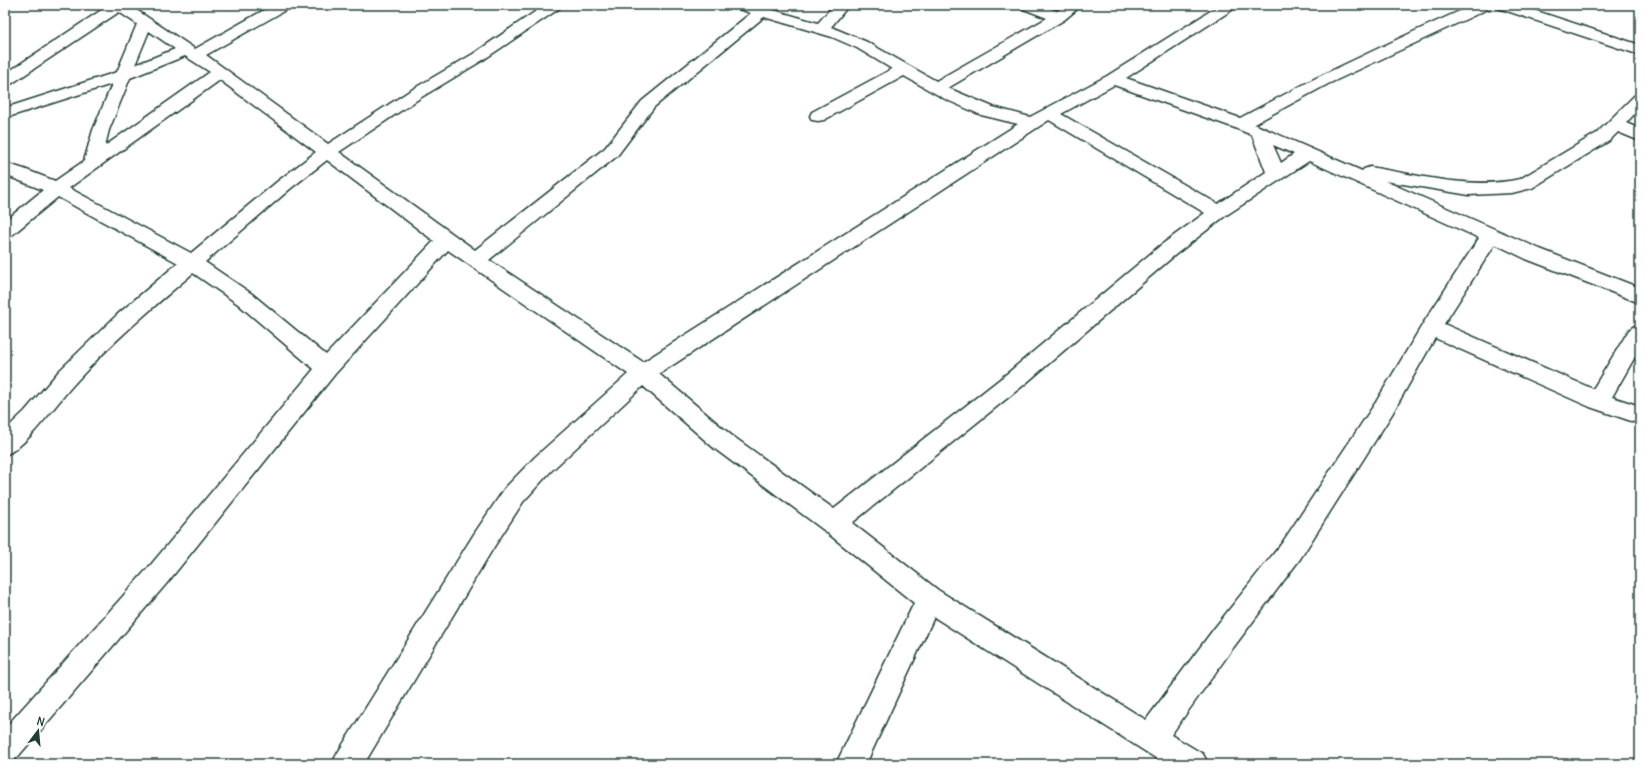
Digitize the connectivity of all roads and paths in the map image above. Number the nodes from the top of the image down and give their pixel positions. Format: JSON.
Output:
{"nodes":[{"id":1,"x":119,"y":5,"type":"edge"},
{"id":2,"x":284,"y":5,"type":"edge"},
{"id":3,"x":555,"y":5,"type":"edge"},
{"id":4,"x":741,"y":5,"type":"edge"},
{"id":5,"x":842,"y":5,"type":"edge"},
{"id":6,"x":1026,"y":5,"type":"edge"},
{"id":7,"x":1075,"y":5,"type":"edge"},
{"id":8,"x":1503,"y":5,"type":"edge"},
{"id":9,"x":1223,"y":6,"type":"edge"},
{"id":10,"x":1477,"y":6,"type":"edge"},
{"id":11,"x":761,"y":12,"type":"junction"},
{"id":12,"x":1059,"y":17,"type":"junction"},
{"id":13,"x":145,"y":22,"type":"junction"},
{"id":14,"x":822,"y":28,"type":"junction"},
{"id":15,"x":1640,"y":50,"type":"edge"},
{"id":16,"x":191,"y":53,"type":"junction"},
{"id":17,"x":904,"y":69,"type":"junction"},
{"id":18,"x":220,"y":72,"type":"junction"},
{"id":19,"x":123,"y":76,"type":"junction"},
{"id":20,"x":1113,"y":79,"type":"junction"},
{"id":21,"x":5,"y":81,"type":"edge"},
{"id":22,"x":936,"y":88,"type":"junction"},
{"id":23,"x":1640,"y":99,"type":"edge"},
{"id":24,"x":5,"y":113,"type":"edge"},
{"id":25,"x":1050,"y":114,"type":"junction"},
{"id":26,"x":818,"y":116,"type":"dead end"},
{"id":27,"x":1032,"y":123,"type":"junction"},
{"id":28,"x":1241,"y":124,"type":"junction"},
{"id":29,"x":1615,"y":124,"type":"junction"},
{"id":30,"x":1260,"y":133,"type":"junction"},
{"id":31,"x":1640,"y":136,"type":"edge"},
{"id":32,"x":328,"y":151,"type":"junction"},
{"id":33,"x":1307,"y":154,"type":"junction"},
{"id":34,"x":92,"y":163,"type":"junction"},
{"id":35,"x":5,"y":169,"type":"edge"},
{"id":36,"x":1341,"y":169,"type":"junction"},
{"id":37,"x":1276,"y":174,"type":"junction"},
{"id":38,"x":57,"y":188,"type":"junction"},
{"id":39,"x":1469,"y":189,"type":"junction"},
{"id":40,"x":1218,"y":212,"type":"junction"},
{"id":41,"x":1452,"y":219,"type":"junction"},
{"id":42,"x":5,"y":231,"type":"edge"},
{"id":43,"x":1491,"y":235,"type":"junction"},
{"id":44,"x":446,"y":240,"type":"junction"},
{"id":45,"x":476,"y":260,"type":"junction"},
{"id":46,"x":192,"y":263,"type":"junction"},
{"id":47,"x":1640,"y":296,"type":"edge"},
{"id":48,"x":1431,"y":327,"type":"junction"},
{"id":49,"x":1640,"y":332,"type":"edge"},
{"id":50,"x":327,"y":368,"type":"junction"},
{"id":51,"x":643,"y":373,"type":"junction"},
{"id":52,"x":1598,"y":401,"type":"junction"},
{"id":53,"x":1640,"y":415,"type":"edge"},
{"id":54,"x":5,"y":445,"type":"edge"},
{"id":55,"x":834,"y":523,"type":"junction"},
{"id":56,"x":929,"y":599,"type":"junction"},
{"id":57,"x":1150,"y":739,"type":"junction"},
{"id":58,"x":5,"y":750,"type":"edge"},
{"id":59,"x":1189,"y":763,"type":"edge"},
{"id":60,"x":347,"y":764,"type":"edge"},
{"id":61,"x":851,"y":764,"type":"edge"}],
"edges":[{"from":1,"to":13,"type":"street"},
{"from":1,"to":21,"type":"street"},
{"from":2,"to":16,"type":"street"},
{"from":3,"to":32,"type":"street"},
{"from":4,"to":11,"type":"street"},
{"from":5,"to":14,"type":"street"},
{"from":6,"to":12,"type":"street"},
{"from":7,"to":12,"type":"street"},
{"from":8,"to":15,"type":"street"},
{"from":9,"to":20,"type":"street"},
{"from":10,"to":28,"type":"street"},
{"from":11,"to":14,"type":"street"},
{"from":11,"to":45,"type":"street"},
{"from":12,"to":22,"type":"street"},
{"from":13,"to":16,"type":"street"},
{"from":13,"to":19,"type":"street"},
{"from":14,"to":17,"type":"street"},
{"from":16,"to":18,"type":"street"},
{"from":16,"to":19,"type":"street"},
{"from":17,"to":22,"type":"street"},
{"from":17,"to":26,"type":"street"},
{"from":18,"to":32,"type":"street"},
{"from":18,"to":34,"type":"street"},
{"from":19,"to":24,"type":"street"},
{"from":19,"to":34,"type":"street"},
{"from":20,"to":25,"type":"street"},
{"from":20,"to":28,"type":"street"},
{"from":22,"to":27,"type":"street"},
{"from":23,"to":29,"type":"street"},
{"from":25,"to":27,"type":"street"},
{"from":25,"to":40,"type":"street"},
{"from":27,"to":51,"type":"street"},
{"from":28,"to":30,"type":"street"},
{"from":29,"to":31,"type":"street"},
{"from":29,"to":39,"type":"street"},
{"from":30,"to":33,"type":"street"},
{"from":30,"to":37,"type":"street"},
{"from":32,"to":44,"type":"street"},
{"from":32,"to":46,"type":"street"},
{"from":33,"to":36,"type":"street"},
{"from":33,"to":37,"type":"street"},
{"from":34,"to":38,"type":"street"},
{"from":35,"to":38,"type":"street"},
{"from":36,"to":39,"type":"street"},
{"from":36,"to":41,"type":"street"},
{"from":37,"to":40,"type":"street"},
{"from":38,"to":42,"type":"street"},
{"from":38,"to":46,"type":"street"},
{"from":39,"to":41,"type":"street"},
{"from":40,"to":55,"type":"street"},
{"from":41,"to":43,"type":"street"},
{"from":43,"to":47,"type":"street"},
{"from":43,"to":48,"type":"street"},
{"from":44,"to":45,"type":"street"},
{"from":44,"to":50,"type":"street"},
{"from":45,"to":51,"type":"street"},
{"from":46,"to":50,"type":"street"},
{"from":46,"to":54,"type":"street"},
{"from":48,"to":52,"type":"street"},
{"from":48,"to":57,"type":"street"},
{"from":49,"to":52,"type":"street"},
{"from":50,"to":58,"type":"street"},
{"from":51,"to":55,"type":"street"},
{"from":51,"to":60,"type":"street"},
{"from":52,"to":53,"type":"street"},
{"from":55,"to":56,"type":"street"},
{"from":56,"to":57,"type":"street"},
{"from":56,"to":61,"type":"street"},
{"from":57,"to":59,"type":"street"}]}
